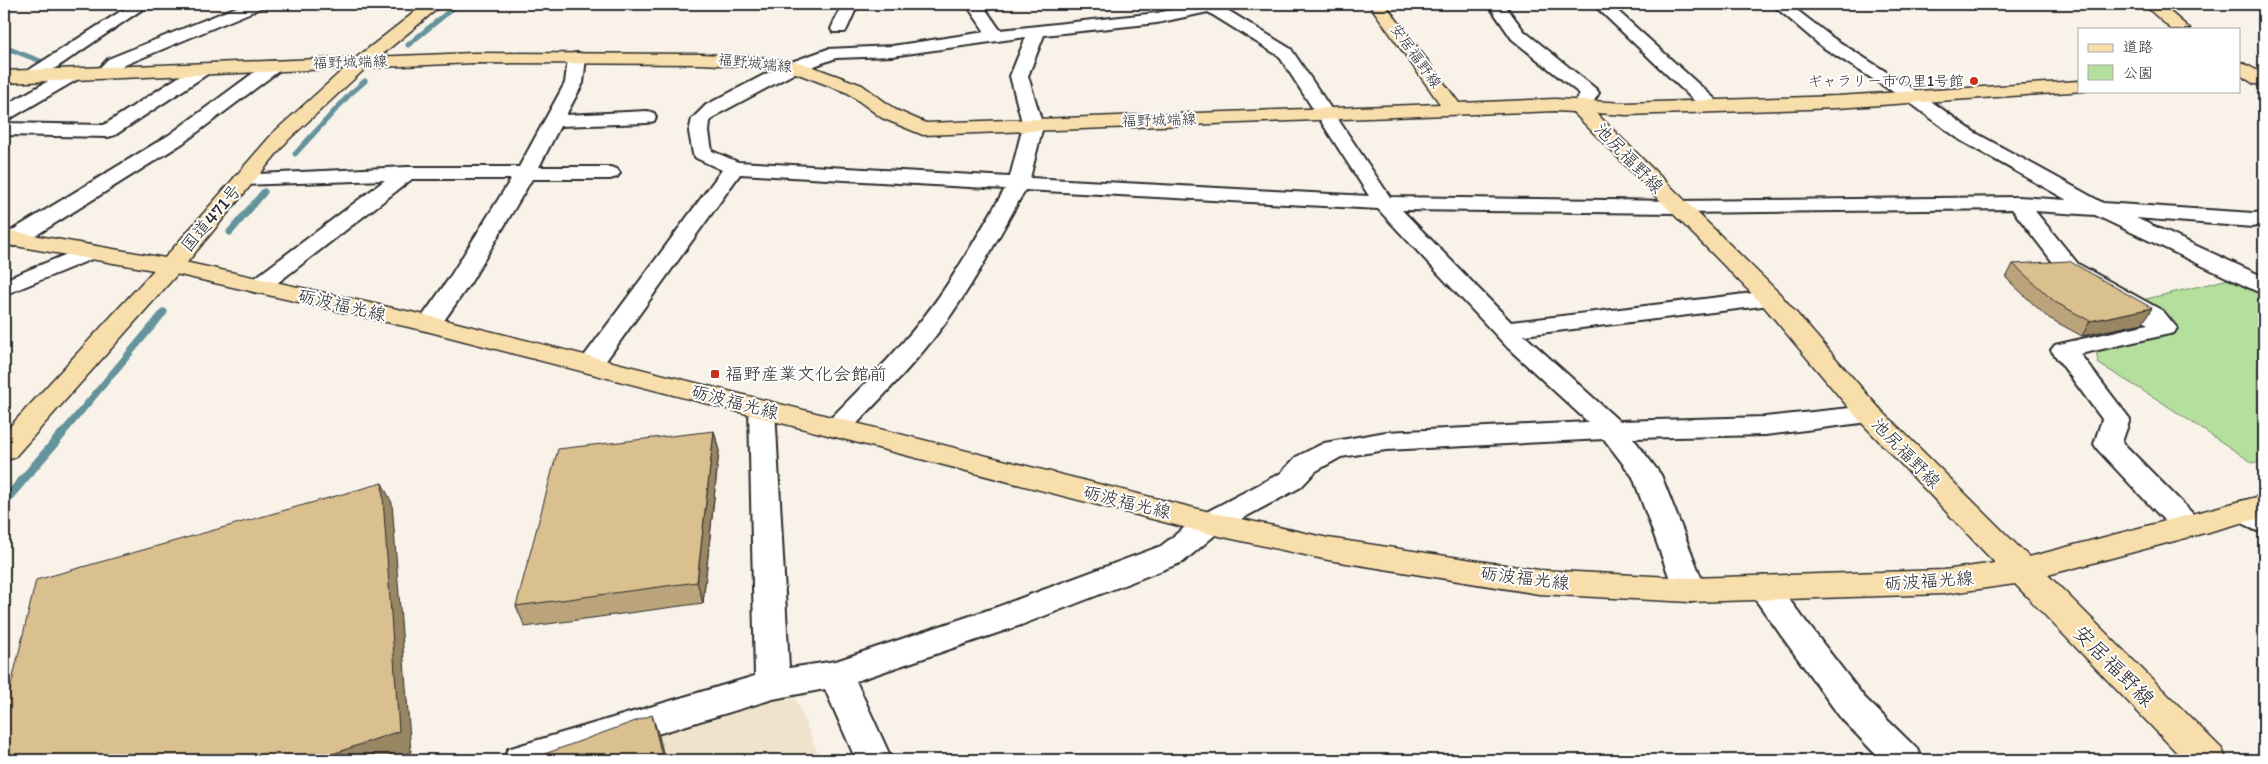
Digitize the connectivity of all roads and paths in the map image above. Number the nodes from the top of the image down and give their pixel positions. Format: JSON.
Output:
{"nodes":[{"id":1,"x":142,"y":4,"type":"edge"},
{"id":2,"x":257,"y":4,"type":"edge"},
{"id":3,"x":435,"y":4,"type":"edge"},
{"id":4,"x":850,"y":4,"type":"edge"},
{"id":5,"x":974,"y":4,"type":"edge"},
{"id":6,"x":1212,"y":4,"type":"edge"},
{"id":7,"x":1377,"y":4,"type":"edge"},
{"id":8,"x":1496,"y":4,"type":"edge"},
{"id":9,"x":1601,"y":4,"type":"edge"},
{"id":10,"x":1780,"y":4,"type":"edge"},
{"id":11,"x":2151,"y":4,"type":"edge"},
{"id":12,"x":2181,"y":28,"type":"edge"},
{"id":13,"x":839,"y":29,"type":"dead end"},
{"id":14,"x":1037,"y":31,"type":"junction"},
{"id":15,"x":996,"y":36,"type":"junction"},
{"id":16,"x":576,"y":58,"type":"junction"},
{"id":17,"x":362,"y":62,"type":"junction"},
{"id":18,"x":274,"y":66,"type":"junction"},
{"id":19,"x":796,"y":66,"type":"junction"},
{"id":20,"x":2240,"y":67,"type":"edge"},
{"id":21,"x":203,"y":69,"type":"junction"},
{"id":22,"x":103,"y":74,"type":"junction"},
{"id":23,"x":72,"y":75,"type":"junction"},
{"id":24,"x":32,"y":76,"type":"junction"},
{"id":25,"x":4,"y":77,"type":"edge"},
{"id":26,"x":2240,"y":80,"type":"edge"},
{"id":27,"x":2263,"y":81,"type":"edge"},
{"id":28,"x":2078,"y":87,"type":"edge"},
{"id":29,"x":1915,"y":98,"type":"junction"},
{"id":30,"x":1710,"y":105,"type":"junction"},
{"id":31,"x":1580,"y":108,"type":"junction"},
{"id":32,"x":1454,"y":110,"type":"junction"},
{"id":33,"x":1324,"y":113,"type":"junction"},
{"id":34,"x":4,"y":114,"type":"edge"},
{"id":35,"x":647,"y":117,"type":"dead end"},
{"id":36,"x":554,"y":121,"type":"junction"},
{"id":37,"x":1033,"y":126,"type":"junction"},
{"id":38,"x":4,"y":129,"type":"edge"},
{"id":39,"x":734,"y":168,"type":"junction"},
{"id":40,"x":407,"y":173,"type":"junction"},
{"id":41,"x":525,"y":173,"type":"junction"},
{"id":42,"x":610,"y":173,"type":"dead end"},
{"id":43,"x":244,"y":179,"type":"junction"},
{"id":44,"x":1019,"y":182,"type":"junction"},
{"id":45,"x":1384,"y":203,"type":"junction"},
{"id":46,"x":2018,"y":203,"type":"junction"},
{"id":47,"x":1677,"y":207,"type":"junction"},
{"id":48,"x":2097,"y":208,"type":"junction"},
{"id":49,"x":2264,"y":218,"type":"edge"},
{"id":50,"x":9,"y":238,"type":"edge"},
{"id":51,"x":89,"y":252,"type":"junction"},
{"id":52,"x":171,"y":266,"type":"junction"},
{"id":53,"x":259,"y":286,"type":"junction"},
{"id":54,"x":2264,"y":286,"type":"edge"},
{"id":55,"x":4,"y":288,"type":"edge"},
{"id":56,"x":1770,"y":298,"type":"junction"},
{"id":57,"x":429,"y":324,"type":"junction"},
{"id":58,"x":1506,"y":330,"type":"junction"},
{"id":59,"x":591,"y":364,"type":"junction"},
{"id":60,"x":762,"y":409,"type":"junction"},
{"id":61,"x":1868,"y":414,"type":"junction"},
{"id":62,"x":837,"y":428,"type":"junction"},
{"id":63,"x":1612,"y":430,"type":"junction"},
{"id":64,"x":4,"y":451,"type":"edge"},
{"id":65,"x":2258,"y":513,"type":"edge"},
{"id":66,"x":1210,"y":524,"type":"junction"},
{"id":67,"x":2187,"y":526,"type":"junction"},
{"id":68,"x":2020,"y":571,"type":"junction"},
{"id":69,"x":1763,"y":588,"type":"junction"},
{"id":70,"x":1690,"y":590,"type":"junction"},
{"id":71,"x":836,"y":674,"type":"junction"},
{"id":72,"x":773,"y":685,"type":"junction"},
{"id":73,"x":521,"y":760,"type":"edge"},
{"id":74,"x":874,"y":760,"type":"edge"},
{"id":75,"x":1904,"y":760,"type":"edge"},
{"id":76,"x":2208,"y":760,"type":"edge"}],
"edges":[{"from":1,"to":24,"type":"street"},
{"from":2,"to":22,"type":"street"},
{"from":3,"to":17,"type":"main road","name":"国道471号"},
{"from":4,"to":13,"type":"street"},
{"from":5,"to":15,"type":"street"},
{"from":6,"to":14,"type":"street"},
{"from":6,"to":33,"type":"street"},
{"from":7,"to":32,"type":"main road","name":"安居福野線"},
{"from":8,"to":31,"type":"street"},
{"from":9,"to":30,"type":"street"},
{"from":10,"to":29,"type":"street"},
{"from":11,"to":12,"type":"main road"},
{"from":14,"to":15,"type":"street"},
{"from":14,"to":37,"type":"street"},
{"from":15,"to":19,"type":"street"},
{"from":16,"to":17,"type":"main road","name":"福野城端線"},
{"from":16,"to":19,"type":"main road","name":"福野城端線"},
{"from":16,"to":36,"type":"street"},
{"from":17,"to":18,"type":"main road","name":"福野城端線"},
{"from":17,"to":43,"type":"main road","name":"国道471号"},
{"from":18,"to":21,"type":"main road","name":"福野城端線"},
{"from":18,"to":50,"type":"street"},
{"from":19,"to":37,"type":"main road","name":"福野城端線"},
{"from":19,"to":39,"type":"street"},
{"from":20,"to":27,"type":"main road"},
{"from":21,"to":22,"type":"main road","name":"福野城端線"},
{"from":21,"to":38,"type":"street"},
{"from":22,"to":23,"type":"main road","name":"福野城端線"},
{"from":23,"to":24,"type":"main road","name":"福野城端線"},
{"from":23,"to":34,"type":"street"},
{"from":24,"to":25,"type":"main road","name":"福野城端線"},
{"from":26,"to":27,"type":"main road"},
{"from":28,"to":29,"type":"main road","name":"池尻福野線"},
{"from":29,"to":30,"type":"main road","name":"池尻福野線"},
{"from":29,"to":48,"type":"street"},
{"from":30,"to":31,"type":"main road","name":"池尻福野線"},
{"from":31,"to":32,"type":"main road","name":"福野城端線"},
{"from":31,"to":47,"type":"main road","name":"池尻福野線"},
{"from":32,"to":33,"type":"main road","name":"福野城端線"},
{"from":33,"to":37,"type":"main road","name":"福野城端線"},
{"from":33,"to":45,"type":"street"},
{"from":35,"to":36,"type":"street"},
{"from":36,"to":41,"type":"street"},
{"from":37,"to":44,"type":"street"},
{"from":39,"to":44,"type":"street"},
{"from":39,"to":59,"type":"street"},
{"from":40,"to":41,"type":"street"},
{"from":40,"to":43,"type":"street"},
{"from":40,"to":53,"type":"street"},
{"from":41,"to":42,"type":"street"},
{"from":41,"to":57,"type":"street"},
{"from":43,"to":52,"type":"main road","name":"国道471号"},
{"from":44,"to":45,"type":"street"},
{"from":44,"to":62,"type":"street"},
{"from":45,"to":47,"type":"street"},
{"from":45,"to":58,"type":"street"},
{"from":46,"to":47,"type":"street"},
{"from":46,"to":48,"type":"street"},
{"from":46,"to":67,"type":"street"},
{"from":47,"to":56,"type":"main road","name":"池尻福野線"},
{"from":48,"to":49,"type":"street"},
{"from":48,"to":54,"type":"street"},
{"from":50,"to":51,"type":"main road","name":"砺波福光線"},
{"from":51,"to":52,"type":"main road","name":"砺波福光線"},
{"from":51,"to":55,"type":"street"},
{"from":52,"to":53,"type":"main road","name":"砺波福光線"},
{"from":52,"to":64,"type":"main road","name":"国道471号"},
{"from":53,"to":57,"type":"main road","name":"砺波福光線"},
{"from":56,"to":58,"type":"street"},
{"from":56,"to":61,"type":"main road","name":"池尻福野線"},
{"from":57,"to":59,"type":"main road","name":"砺波福光線"},
{"from":58,"to":63,"type":"street"},
{"from":59,"to":60,"type":"main road","name":"砺波福光線"},
{"from":60,"to":62,"type":"main road","name":"砺波福光線"},
{"from":60,"to":72,"type":"street"},
{"from":61,"to":63,"type":"street"},
{"from":61,"to":68,"type":"main road","name":"池尻福野線"},
{"from":62,"to":66,"type":"main road","name":"砺波福光線"},
{"from":63,"to":66,"type":"street"},
{"from":63,"to":70,"type":"street"},
{"from":65,"to":67,"type":"main road","name":"砺波福光線"},
{"from":66,"to":70,"type":"main road","name":"砺波福光線"},
{"from":66,"to":71,"type":"street"},
{"from":67,"to":68,"type":"main road","name":"砺波福光線"},
{"from":68,"to":69,"type":"main road","name":"砺波福光線"},
{"from":68,"to":76,"type":"main road","name":"安居福野線"},
{"from":69,"to":70,"type":"main road","name":"砺波福光線"},
{"from":69,"to":75,"type":"street"},
{"from":71,"to":72,"type":"street"},
{"from":71,"to":74,"type":"street"},
{"from":72,"to":73,"type":"street"}]}
